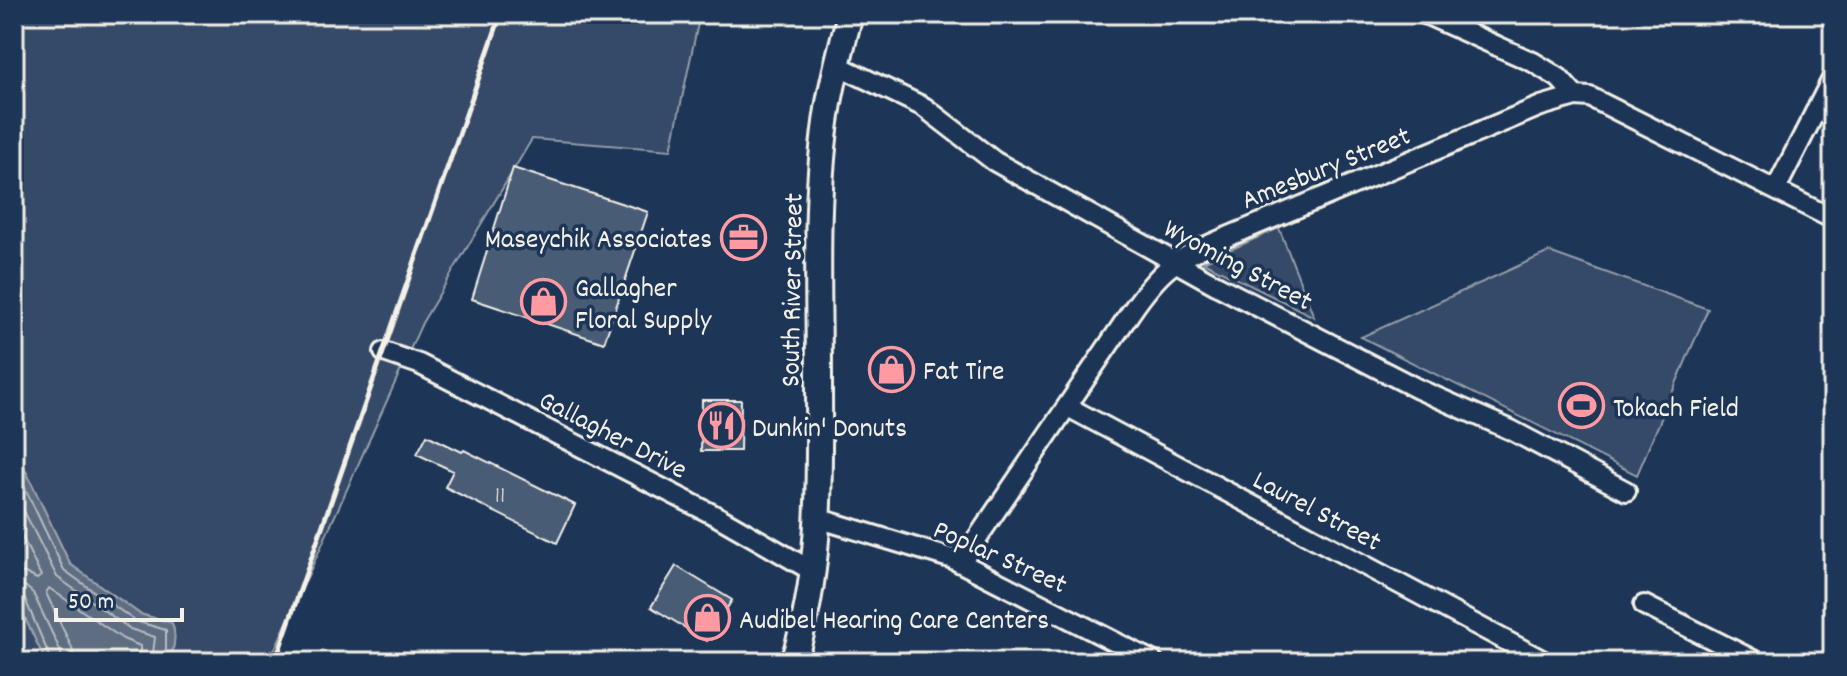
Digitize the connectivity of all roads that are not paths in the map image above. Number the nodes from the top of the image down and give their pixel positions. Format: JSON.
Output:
{"nodes":[{"id":1,"x":850,"y":14,"type":"edge"},
{"id":2,"x":1425,"y":14,"type":"edge"},
{"id":3,"x":837,"y":65,"type":"junction"},
{"id":4,"x":1833,"y":77,"type":"edge"},
{"id":5,"x":1575,"y":96,"type":"junction"},
{"id":6,"x":1776,"y":189,"type":"junction"},
{"id":7,"x":1833,"y":219,"type":"edge"},
{"id":8,"x":1175,"y":261,"type":"junction"},
{"id":9,"x":384,"y":352,"type":"dead end"},
{"id":10,"x":1068,"y":407,"type":"junction"},
{"id":11,"x":1626,"y":491,"type":"dead end"},
{"id":12,"x":817,"y":518,"type":"junction"},
{"id":13,"x":961,"y":562,"type":"junction"},
{"id":14,"x":814,"y":572,"type":"junction"},
{"id":15,"x":1644,"y":605,"type":"dead end"},
{"id":16,"x":1542,"y":660,"type":"dead end"},
{"id":17,"x":793,"y":662,"type":"edge"},
{"id":18,"x":1154,"y":662,"type":"edge"},
{"id":19,"x":1757,"y":662,"type":"edge"}],
"edges":[{"from":1,"to":3,"type":"main road","name":"South River Street"},
{"from":2,"to":5,"type":"street"},
{"from":3,"to":8,"type":"street","name":"Wyoming Street"},
{"from":3,"to":12,"type":"main road","name":"South River Street"},
{"from":4,"to":6,"type":"street"},
{"from":5,"to":6,"type":"street"},
{"from":5,"to":8,"type":"street","name":"Amesbury Street"},
{"from":6,"to":7,"type":"street"},
{"from":8,"to":10,"type":"street","name":"Amesbury Street"},
{"from":8,"to":11,"type":"street","name":"Wyoming Street"},
{"from":9,"to":14,"type":"street","name":"Gallagher Drive"},
{"from":10,"to":13,"type":"street","name":"Amesbury Street"},
{"from":10,"to":16,"type":"street","name":"Laurel Street"},
{"from":12,"to":13,"type":"street","name":"Poplar Street"},
{"from":12,"to":14,"type":"main road","name":"South River Street"},
{"from":13,"to":18,"type":"street","name":"Poplar Street"},
{"from":14,"to":17,"type":"main road","name":"South River Street"},
{"from":15,"to":19,"type":"street"}]}
